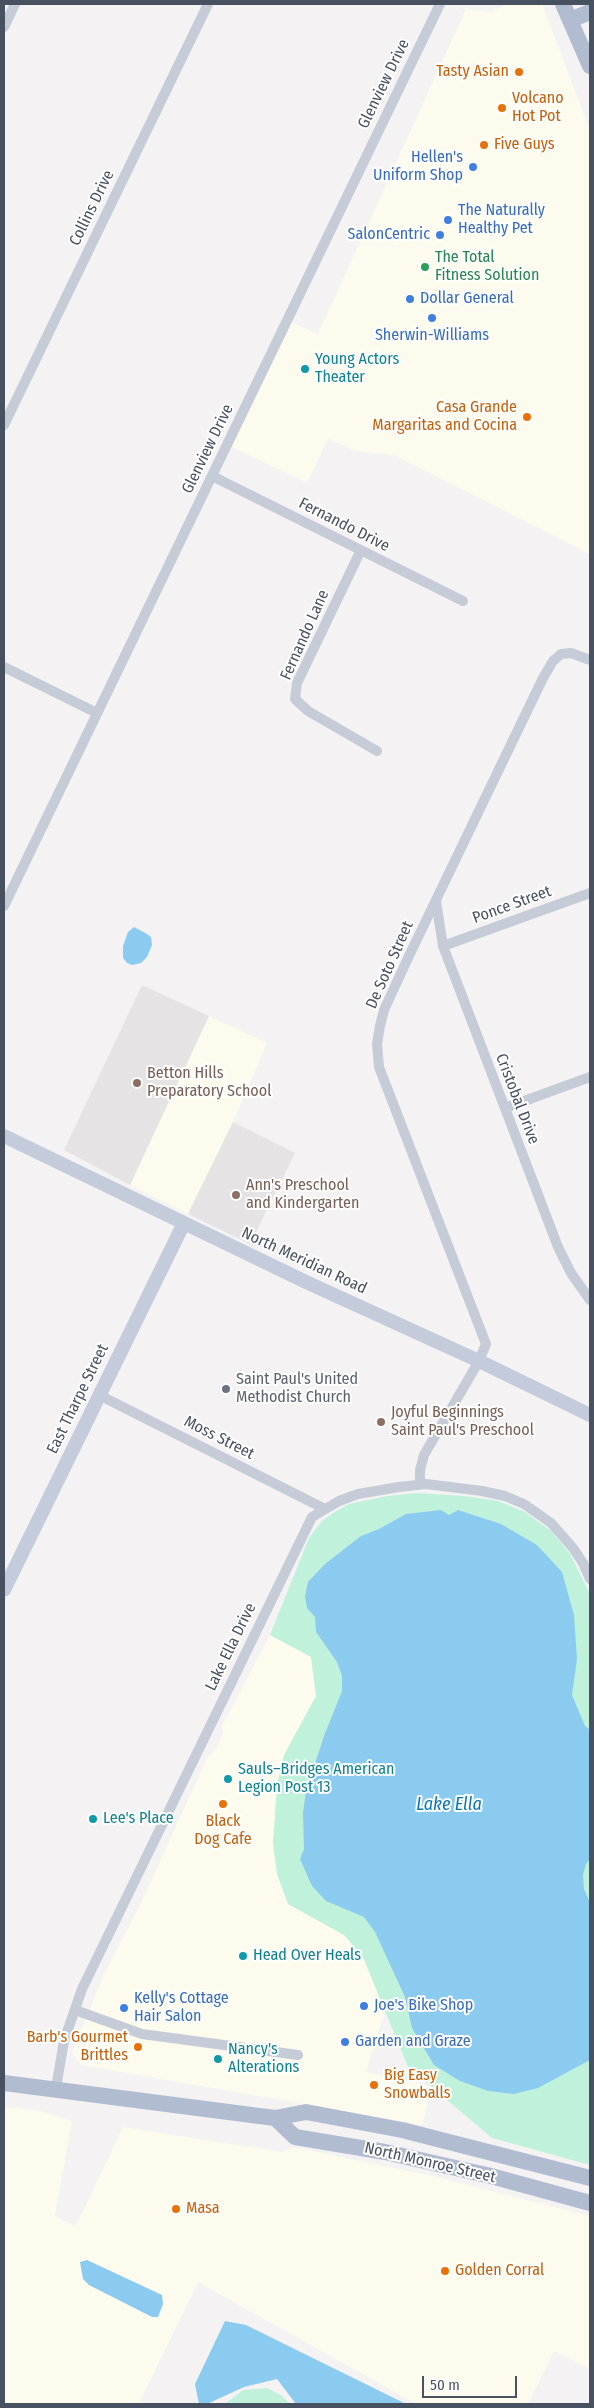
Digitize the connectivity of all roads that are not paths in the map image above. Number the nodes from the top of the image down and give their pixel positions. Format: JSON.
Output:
{"nodes":[{"id":1,"x":15,"y":4,"type":"edge"},
{"id":2,"x":208,"y":4,"type":"edge"},
{"id":3,"x":440,"y":4,"type":"edge"},
{"id":4,"x":563,"y":4,"type":"edge"},
{"id":5,"x":590,"y":12,"type":"edge"},
{"id":6,"x":570,"y":20,"type":"junction"},
{"id":7,"x":4,"y":27,"type":"edge"},
{"id":8,"x":590,"y":66,"type":"edge"},
{"id":9,"x":4,"y":426,"type":"edge"},
{"id":10,"x":212,"y":476,"type":"junction"},
{"id":11,"x":361,"y":550,"type":"junction"},
{"id":12,"x":463,"y":601,"type":"dead end"},
{"id":13,"x":590,"y":660,"type":"edge"},
{"id":14,"x":4,"y":667,"type":"edge"},
{"id":15,"x":97,"y":713,"type":"junction"},
{"id":16,"x":377,"y":751,"type":"dead end"},
{"id":17,"x":590,"y":893,"type":"edge"},
{"id":18,"x":436,"y":901,"type":"junction"},
{"id":19,"x":4,"y":906,"type":"edge"},
{"id":20,"x":443,"y":946,"type":"junction"},
{"id":21,"x":590,"y":1077,"type":"edge"},
{"id":22,"x":505,"y":1108,"type":"junction"},
{"id":23,"x":4,"y":1136,"type":"edge"},
{"id":24,"x":184,"y":1223,"type":"junction"},
{"id":25,"x":590,"y":1300,"type":"edge"},
{"id":26,"x":479,"y":1361,"type":"junction"},
{"id":27,"x":99,"y":1394,"type":"junction"},
{"id":28,"x":590,"y":1415,"type":"edge"},
{"id":29,"x":420,"y":1484,"type":"junction"},
{"id":30,"x":325,"y":1509,"type":"junction"},
{"id":31,"x":590,"y":1579,"type":"edge"},
{"id":32,"x":4,"y":1590,"type":"edge"},
{"id":33,"x":75,"y":2010,"type":"junction"},
{"id":34,"x":298,"y":2054,"type":"dead end"},
{"id":35,"x":4,"y":2083,"type":"edge"},
{"id":36,"x":56,"y":2088,"type":"junction"},
{"id":37,"x":275,"y":2118,"type":"junction"},
{"id":38,"x":590,"y":2178,"type":"edge"},
{"id":39,"x":585,"y":2201,"type":"edge"}],
"edges":[{"from":1,"to":7,"type":"street"},
{"from":2,"to":9,"type":"street","name":"Collins Drive"},
{"from":3,"to":10,"type":"street","name":"Glenview Drive"},
{"from":4,"to":6,"type":"main road"},
{"from":5,"to":6,"type":"main road"},
{"from":6,"to":8,"type":"main road"},
{"from":10,"to":11,"type":"street","name":"Fernando Drive"},
{"from":10,"to":15,"type":"street","name":"Glenview Drive"},
{"from":11,"to":12,"type":"street","name":"Fernando Drive"},
{"from":11,"to":16,"type":"street","name":"Fernando Lane"},
{"from":13,"to":18,"type":"street","name":"De Soto Street"},
{"from":14,"to":15,"type":"street"},
{"from":15,"to":19,"type":"street","name":"Glenview Drive"},
{"from":17,"to":20,"type":"street","name":"Ponce Street"},
{"from":18,"to":20,"type":"street","name":"Cristobal Drive"},
{"from":18,"to":26,"type":"street","name":"De Soto Street"},
{"from":20,"to":22,"type":"street","name":"Cristobal Drive"},
{"from":21,"to":22,"type":"street"},
{"from":22,"to":25,"type":"street","name":"Cristobal Drive"},
{"from":23,"to":24,"type":"main road","name":"North Meridian Road"},
{"from":24,"to":26,"type":"main road","name":"North Meridian Road"},
{"from":24,"to":27,"type":"main road","name":"East Tharpe Street"},
{"from":26,"to":28,"type":"main road","name":"North Meridian Road"},
{"from":26,"to":29,"type":"street","name":"De Soto Street"},
{"from":27,"to":30,"type":"street","name":"Moss Street"},
{"from":27,"to":32,"type":"main road","name":"East Tharpe Street"},
{"from":29,"to":30,"type":"street","name":"Lake Ella Drive"},
{"from":29,"to":31,"type":"street","name":"Lake Ella Drive"},
{"from":30,"to":33,"type":"street","name":"Lake Ella Drive"},
{"from":33,"to":34,"type":"street"},
{"from":33,"to":36,"type":"street","name":"Lake Ella Drive"},
{"from":35,"to":36,"type":"main road","name":"North Monroe Street"},
{"from":36,"to":37,"type":"main road","name":"North Monroe Street"},
{"from":37,"to":38,"type":"main road","name":"North Monroe Street"},
{"from":37,"to":39,"type":"main road","name":"North Monroe Street"},
{"from":38,"to":39,"type":"main road"}]}
